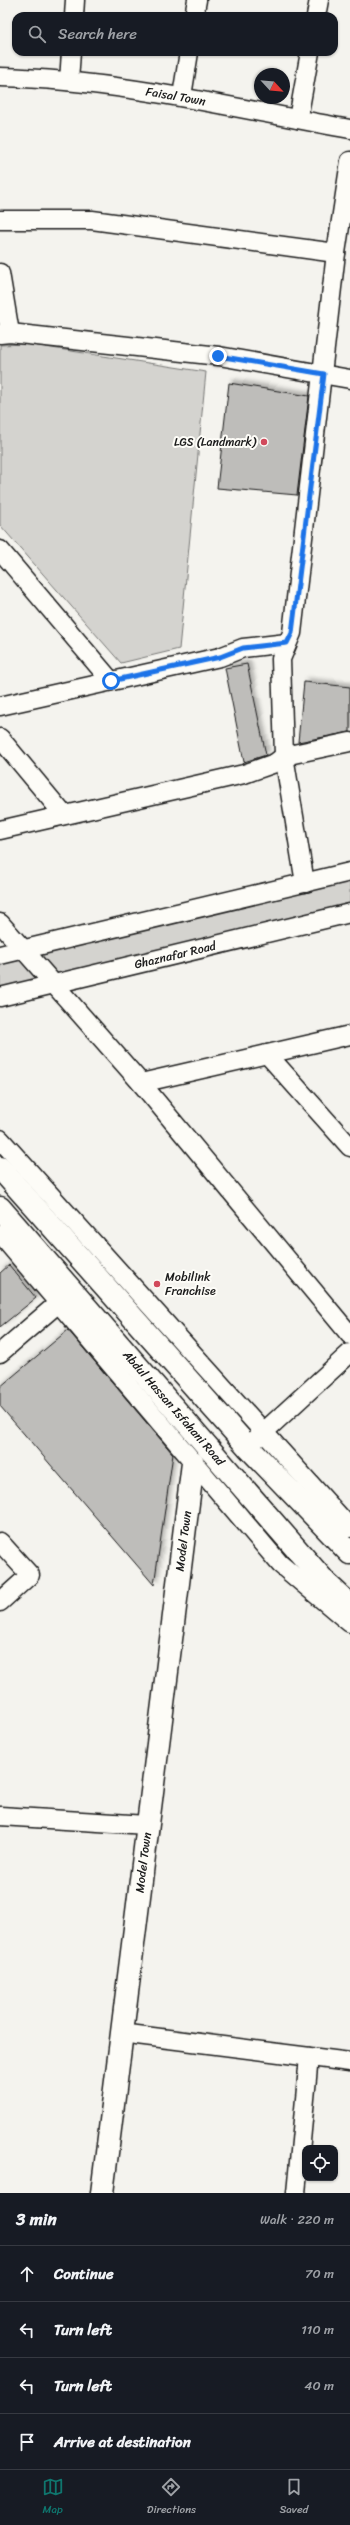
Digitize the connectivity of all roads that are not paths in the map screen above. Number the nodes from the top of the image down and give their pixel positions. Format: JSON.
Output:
{"nodes":[{"id":1,"x":75,"y":0,"type":"edge"},
{"id":2,"x":196,"y":0,"type":"edge"},
{"id":3,"x":319,"y":0,"type":"edge"},
{"id":4,"x":74,"y":12,"type":"edge"},
{"id":5,"x":194,"y":12,"type":"edge"},
{"id":6,"x":317,"y":12,"type":"edge"},
{"id":7,"x":71,"y":56,"type":"edge"},
{"id":8,"x":188,"y":56,"type":"edge"},
{"id":9,"x":309,"y":56,"type":"edge"},
{"id":10,"x":0,"y":77,"type":"edge"},
{"id":11,"x":69,"y":81,"type":"junction"},
{"id":12,"x":182,"y":96,"type":"junction"},
{"id":13,"x":298,"y":119,"type":"junction"},
{"id":14,"x":350,"y":129,"type":"edge"},
{"id":15,"x":350,"y":161,"type":"edge"},
{"id":16,"x":0,"y":220,"type":"edge"},
{"id":17,"x":336,"y":254,"type":"junction"},
{"id":18,"x":0,"y":273,"type":"edge"},
{"id":19,"x":5,"y":334,"type":"edge"},
{"id":20,"x":324,"y":374,"type":"junction"},
{"id":21,"x":350,"y":379,"type":"edge"},
{"id":22,"x":0,"y":550,"type":"edge"},
{"id":23,"x":287,"y":643,"type":"junction"},
{"id":24,"x":111,"y":681,"type":"junction"},
{"id":25,"x":0,"y":706,"type":"edge"},
{"id":26,"x":0,"y":738,"type":"edge"},
{"id":27,"x":350,"y":742,"type":"edge"},
{"id":28,"x":284,"y":756,"type":"junction"},
{"id":29,"x":64,"y":815,"type":"junction"},
{"id":30,"x":0,"y":830,"type":"edge"},
{"id":31,"x":350,"y":872,"type":"edge"},
{"id":32,"x":305,"y":883,"type":"junction"},
{"id":33,"x":350,"y":913,"type":"edge"},
{"id":34,"x":0,"y":923,"type":"edge"},
{"id":35,"x":23,"y":949,"type":"junction"},
{"id":36,"x":0,"y":954,"type":"edge"},
{"id":37,"x":52,"y":985,"type":"junction"},
{"id":38,"x":0,"y":997,"type":"edge"},
{"id":39,"x":350,"y":1035,"type":"edge"},
{"id":40,"x":267,"y":1054,"type":"junction"},
{"id":41,"x":141,"y":1083,"type":"junction"},
{"id":42,"x":0,"y":1139,"type":"edge"},
{"id":43,"x":350,"y":1147,"type":"edge"},
{"id":44,"x":0,"y":1168,"type":"edge"},
{"id":45,"x":0,"y":1208,"type":"edge"},
{"id":46,"x":0,"y":1234,"type":"edge"},
{"id":47,"x":66,"y":1296,"type":"junction"},
{"id":48,"x":350,"y":1335,"type":"edge"},
{"id":49,"x":0,"y":1353,"type":"edge"},
{"id":50,"x":350,"y":1353,"type":"edge"},
{"id":51,"x":256,"y":1440,"type":"junction"},
{"id":52,"x":193,"y":1463,"type":"junction"},
{"id":53,"x":350,"y":1528,"type":"edge"},
{"id":54,"x":0,"y":1542,"type":"edge"},
{"id":55,"x":350,"y":1553,"type":"edge"},
{"id":56,"x":0,"y":1602,"type":"edge"},
{"id":57,"x":350,"y":1605,"type":"edge"},
{"id":58,"x":350,"y":1623,"type":"edge"},
{"id":59,"x":0,"y":1816,"type":"edge"},
{"id":60,"x":147,"y":1825,"type":"junction"},
{"id":61,"x":121,"y":2033,"type":"junction"},
{"id":62,"x":309,"y":2057,"type":"junction"},
{"id":63,"x":350,"y":2062,"type":"edge"},
{"id":64,"x":102,"y":2193,"type":"edge"},
{"id":65,"x":296,"y":2193,"type":"edge"}],
"edges":[{"from":1,"to":4,"type":"street"},
{"from":2,"to":5,"type":"street"},
{"from":3,"to":6,"type":"street"},
{"from":7,"to":11,"type":"street"},
{"from":8,"to":12,"type":"street"},
{"from":9,"to":13,"type":"street"},
{"from":10,"to":11,"type":"street","name":"Faisal Town"},
{"from":11,"to":12,"type":"street","name":"Faisal Town"},
{"from":12,"to":13,"type":"street","name":"Faisal Town"},
{"from":13,"to":14,"type":"street","name":"Faisal Town"},
{"from":15,"to":17,"type":"street"},
{"from":16,"to":17,"type":"street"},
{"from":17,"to":20,"type":"street"},
{"from":18,"to":19,"type":"street"},
{"from":19,"to":20,"type":"street"},
{"from":20,"to":21,"type":"street"},
{"from":20,"to":23,"type":"street"},
{"from":22,"to":24,"type":"street"},
{"from":23,"to":24,"type":"street"},
{"from":23,"to":28,"type":"street"},
{"from":24,"to":25,"type":"street"},
{"from":26,"to":29,"type":"street"},
{"from":27,"to":28,"type":"street"},
{"from":28,"to":29,"type":"street"},
{"from":28,"to":32,"type":"street"},
{"from":29,"to":30,"type":"street"},
{"from":31,"to":32,"type":"street"},
{"from":32,"to":35,"type":"street"},
{"from":33,"to":37,"type":"street","name":"Ghaznafar Road"},
{"from":34,"to":35,"type":"street"},
{"from":35,"to":36,"type":"street"},
{"from":35,"to":37,"type":"street"},
{"from":37,"to":38,"type":"street","name":"Ghaznafar Road"},
{"from":37,"to":41,"type":"street"},
{"from":39,"to":40,"type":"street"},
{"from":40,"to":41,"type":"street"},
{"from":40,"to":43,"type":"street"},
{"from":41,"to":48,"type":"street"},
{"from":42,"to":51,"type":"street"},
{"from":44,"to":51,"type":"main road"},
{"from":45,"to":47,"type":"main road","name":"Abdul Hassan Isfahani Road"},
{"from":46,"to":47,"type":"street"},
{"from":47,"to":49,"type":"street"},
{"from":47,"to":52,"type":"street"},
{"from":47,"to":57,"type":"main road","name":"Abdul Hassan Isfahani Road"},
{"from":50,"to":51,"type":"street"},
{"from":51,"to":53,"type":"street"},
{"from":51,"to":55,"type":"main road"},
{"from":52,"to":58,"type":"street"},
{"from":52,"to":60,"type":"main road","name":"Model Town"},
{"from":54,"to":56,"type":"street"},
{"from":59,"to":60,"type":"street"},
{"from":60,"to":61,"type":"main road","name":"Model Town"},
{"from":61,"to":62,"type":"street"},
{"from":61,"to":64,"type":"main road","name":"Model Town"},
{"from":62,"to":63,"type":"street"},
{"from":62,"to":65,"type":"street"}]}
